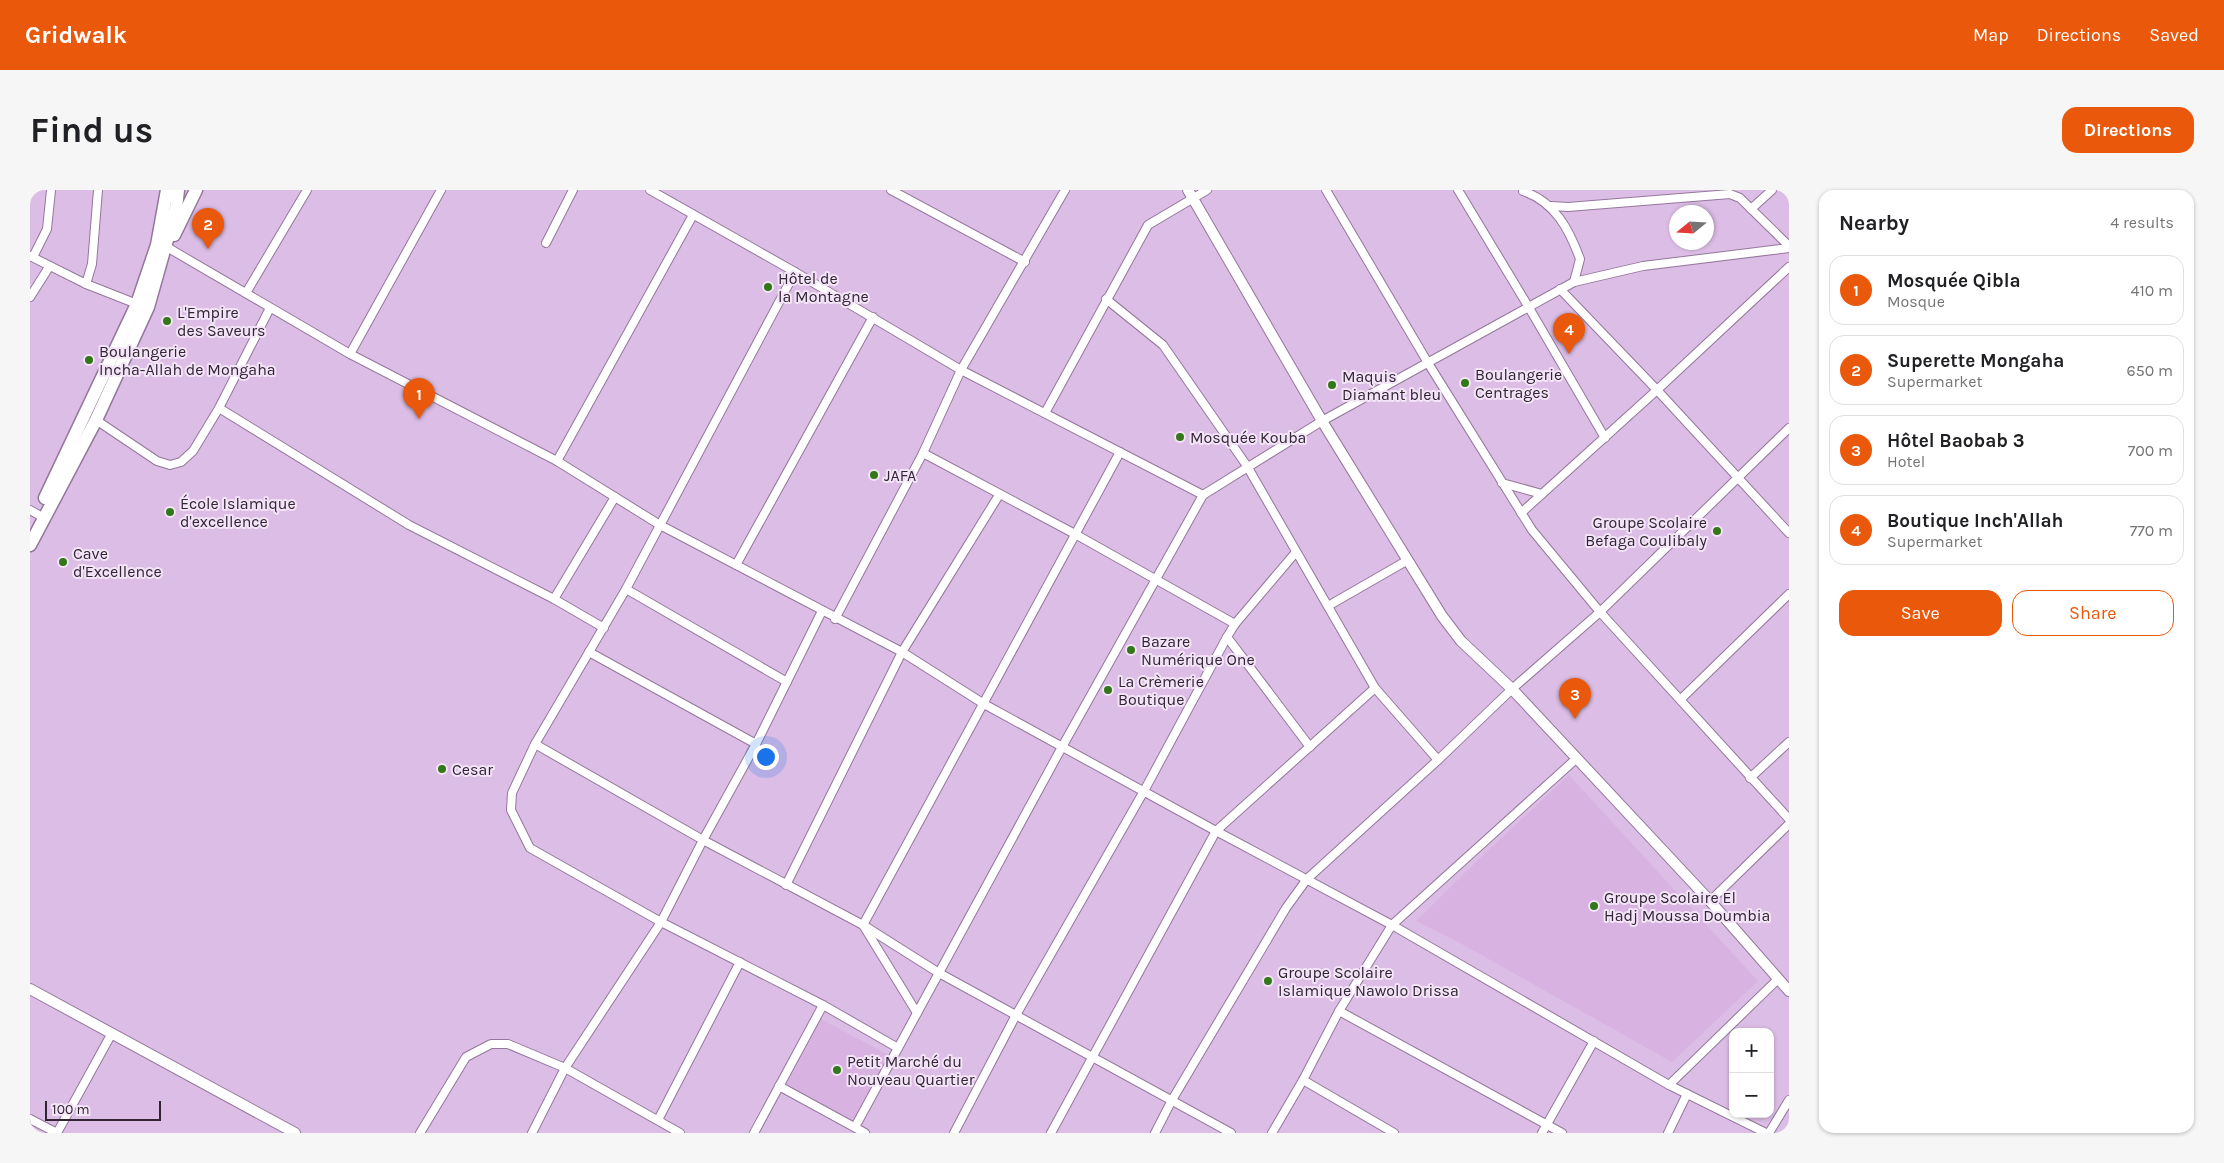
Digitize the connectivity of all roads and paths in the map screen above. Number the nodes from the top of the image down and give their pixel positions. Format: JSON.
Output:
{"nodes":[{"id":1,"x":51,"y":190,"type":"edge"},
{"id":2,"x":98,"y":190,"type":"edge"},
{"id":3,"x":166,"y":190,"type":"edge"},
{"id":4,"x":178,"y":190,"type":"edge"},
{"id":5,"x":196,"y":190,"type":"edge"},
{"id":6,"x":307,"y":190,"type":"edge"},
{"id":7,"x":441,"y":190,"type":"edge"},
{"id":8,"x":573,"y":190,"type":"edge"},
{"id":9,"x":650,"y":190,"type":"edge"},
{"id":10,"x":891,"y":190,"type":"edge"},
{"id":11,"x":1065,"y":190,"type":"edge"},
{"id":12,"x":1207,"y":190,"type":"edge"},
{"id":13,"x":1326,"y":190,"type":"edge"},
{"id":14,"x":1458,"y":190,"type":"edge"},
{"id":15,"x":1772,"y":190,"type":"edge"},
{"id":16,"x":1523,"y":191,"type":"edge"},
{"id":17,"x":1190,"y":194,"type":"edge"},
{"id":18,"x":1551,"y":206,"type":"junction"},
{"id":19,"x":1751,"y":209,"type":"junction"},
{"id":20,"x":693,"y":215,"type":"junction"},
{"id":21,"x":546,"y":243,"type":"dead end"},
{"id":22,"x":161,"y":245,"type":"junction"},
{"id":23,"x":1789,"y":247,"type":"edge"},
{"id":24,"x":31,"y":256,"type":"edge"},
{"id":25,"x":1025,"y":262,"type":"junction"},
{"id":26,"x":48,"y":266,"type":"junction"},
{"id":27,"x":1789,"y":267,"type":"edge"},
{"id":28,"x":795,"y":272,"type":"junction"},
{"id":29,"x":1574,"y":282,"type":"junction"},
{"id":30,"x":86,"y":284,"type":"junction"},
{"id":31,"x":1560,"y":289,"type":"junction"},
{"id":32,"x":246,"y":293,"type":"junction"},
{"id":33,"x":30,"y":297,"type":"edge"},
{"id":34,"x":1106,"y":299,"type":"junction"},
{"id":35,"x":137,"y":304,"type":"junction"},
{"id":36,"x":1528,"y":306,"type":"junction"},
{"id":37,"x":270,"y":308,"type":"junction"},
{"id":38,"x":872,"y":317,"type":"junction"},
{"id":39,"x":350,"y":354,"type":"junction"},
{"id":40,"x":1428,"y":363,"type":"junction"},
{"id":41,"x":961,"y":370,"type":"junction"},
{"id":42,"x":1657,"y":390,"type":"junction"},
{"id":43,"x":219,"y":408,"type":"junction"},
{"id":44,"x":1045,"y":413,"type":"junction"},
{"id":45,"x":96,"y":420,"type":"junction"},
{"id":46,"x":1322,"y":421,"type":"junction"},
{"id":47,"x":1789,"y":428,"type":"edge"},
{"id":48,"x":1605,"y":438,"type":"junction"},
{"id":49,"x":1120,"y":452,"type":"junction"},
{"id":50,"x":923,"y":453,"type":"junction"},
{"id":51,"x":557,"y":461,"type":"junction"},
{"id":52,"x":1247,"y":466,"type":"junction"},
{"id":53,"x":1738,"y":479,"type":"junction"},
{"id":54,"x":1502,"y":483,"type":"junction"},
{"id":55,"x":1542,"y":494,"type":"junction"},
{"id":56,"x":999,"y":495,"type":"junction"},
{"id":57,"x":1203,"y":495,"type":"junction"},
{"id":58,"x":615,"y":497,"type":"junction"},
{"id":59,"x":1521,"y":513,"type":"junction"},
{"id":60,"x":37,"y":514,"type":"edge"},
{"id":61,"x":660,"y":525,"type":"junction"},
{"id":62,"x":30,"y":530,"type":"edge"},
{"id":63,"x":1789,"y":533,"type":"edge"},
{"id":64,"x":1075,"y":534,"type":"junction"},
{"id":65,"x":30,"y":545,"type":"edge"},
{"id":66,"x":1296,"y":552,"type":"junction"},
{"id":67,"x":1408,"y":560,"type":"junction"},
{"id":68,"x":736,"y":565,"type":"junction"},
{"id":69,"x":1156,"y":579,"type":"junction"},
{"id":70,"x":626,"y":589,"type":"junction"},
{"id":71,"x":1789,"y":594,"type":"edge"},
{"id":72,"x":554,"y":599,"type":"junction"},
{"id":73,"x":1328,"y":606,"type":"junction"},
{"id":74,"x":822,"y":611,"type":"junction"},
{"id":75,"x":1600,"y":612,"type":"junction"},
{"id":76,"x":835,"y":618,"type":"junction"},
{"id":77,"x":1235,"y":624,"type":"junction"},
{"id":78,"x":604,"y":628,"type":"junction"},
{"id":79,"x":1227,"y":637,"type":"junction"},
{"id":80,"x":589,"y":652,"type":"junction"},
{"id":81,"x":902,"y":652,"type":"junction"},
{"id":82,"x":787,"y":682,"type":"junction"},
{"id":83,"x":1375,"y":688,"type":"junction"},
{"id":84,"x":1512,"y":689,"type":"junction"},
{"id":85,"x":1681,"y":699,"type":"junction"},
{"id":86,"x":984,"y":704,"type":"junction"},
{"id":87,"x":1789,"y":742,"type":"edge"},
{"id":88,"x":535,"y":744,"type":"junction"},
{"id":89,"x":756,"y":744,"type":"junction"},
{"id":90,"x":1062,"y":747,"type":"junction"},
{"id":91,"x":1310,"y":747,"type":"junction"},
{"id":92,"x":1577,"y":758,"type":"junction"},
{"id":93,"x":1438,"y":760,"type":"junction"},
{"id":94,"x":1750,"y":778,"type":"junction"},
{"id":95,"x":1144,"y":791,"type":"junction"},
{"id":96,"x":1789,"y":819,"type":"edge"},
{"id":97,"x":1789,"y":824,"type":"edge"},
{"id":98,"x":1216,"y":831,"type":"junction"},
{"id":99,"x":703,"y":840,"type":"junction"},
{"id":100,"x":1307,"y":879,"type":"junction"},
{"id":101,"x":786,"y":885,"type":"junction"},
{"id":102,"x":1710,"y":902,"type":"junction"},
{"id":103,"x":661,"y":922,"type":"junction"},
{"id":104,"x":1392,"y":924,"type":"junction"},
{"id":105,"x":863,"y":925,"type":"junction"},
{"id":106,"x":740,"y":962,"type":"junction"},
{"id":107,"x":939,"y":973,"type":"junction"},
{"id":108,"x":1778,"y":979,"type":"junction"},
{"id":109,"x":30,"y":989,"type":"edge"},
{"id":110,"x":1789,"y":991,"type":"edge"},
{"id":111,"x":823,"y":1005,"type":"junction"},
{"id":112,"x":1339,"y":1011,"type":"junction"},
{"id":113,"x":917,"y":1014,"type":"junction"},
{"id":114,"x":1016,"y":1015,"type":"junction"},
{"id":115,"x":112,"y":1033,"type":"junction"},
{"id":116,"x":1594,"y":1041,"type":"junction"},
{"id":117,"x":898,"y":1048,"type":"junction"},
{"id":118,"x":1093,"y":1056,"type":"junction"},
{"id":119,"x":565,"y":1068,"type":"junction"},
{"id":120,"x":1303,"y":1080,"type":"junction"},
{"id":121,"x":1669,"y":1085,"type":"junction"},
{"id":122,"x":779,"y":1086,"type":"junction"},
{"id":123,"x":1687,"y":1094,"type":"junction"},
{"id":124,"x":1172,"y":1100,"type":"junction"},
{"id":125,"x":1789,"y":1100,"type":"edge"},
{"id":126,"x":30,"y":1119,"type":"edge"},
{"id":127,"x":658,"y":1120,"type":"junction"},
{"id":128,"x":1546,"y":1125,"type":"junction"},
{"id":129,"x":855,"y":1127,"type":"junction"},
{"id":130,"x":292,"y":1132,"type":"edge"},
{"id":131,"x":57,"y":1133,"type":"edge"},
{"id":132,"x":420,"y":1133,"type":"edge"},
{"id":133,"x":532,"y":1133,"type":"edge"},
{"id":134,"x":680,"y":1133,"type":"edge"},
{"id":135,"x":754,"y":1133,"type":"edge"},
{"id":136,"x":865,"y":1133,"type":"edge"},
{"id":137,"x":954,"y":1133,"type":"edge"},
{"id":138,"x":1051,"y":1133,"type":"edge"},
{"id":139,"x":1156,"y":1133,"type":"edge"},
{"id":140,"x":1231,"y":1133,"type":"edge"},
{"id":141,"x":1272,"y":1133,"type":"edge"},
{"id":142,"x":1394,"y":1133,"type":"edge"},
{"id":143,"x":1542,"y":1133,"type":"edge"},
{"id":144,"x":1562,"y":1133,"type":"edge"},
{"id":145,"x":1668,"y":1133,"type":"edge"},
{"id":146,"x":1768,"y":1133,"type":"edge"}],
"edges":[{"from":1,"to":24,"type":"street"},
{"from":2,"to":30,"type":"street"},
{"from":3,"to":22,"type":"main road"},
{"from":4,"to":22,"type":"main road"},
{"from":5,"to":22,"type":"main road"},
{"from":6,"to":32,"type":"street"},
{"from":7,"to":39,"type":"street"},
{"from":8,"to":21,"type":"street"},
{"from":9,"to":20,"type":"street"},
{"from":10,"to":25,"type":"street"},
{"from":11,"to":25,"type":"street"},
{"from":12,"to":17,"type":"street"},
{"from":13,"to":40,"type":"street"},
{"from":14,"to":36,"type":"street"},
{"from":15,"to":19,"type":"street"},
{"from":16,"to":18,"type":"street"},
{"from":17,"to":34,"type":"street"},
{"from":17,"to":46,"type":"street"},
{"from":18,"to":19,"type":"street"},
{"from":18,"to":29,"type":"street"},
{"from":19,"to":23,"type":"street"},
{"from":20,"to":28,"type":"street"},
{"from":20,"to":51,"type":"street"},
{"from":22,"to":32,"type":"street"},
{"from":22,"to":35,"type":"main road"},
{"from":22,"to":45,"type":"main road"},
{"from":23,"to":29,"type":"street"},
{"from":24,"to":26,"type":"street"},
{"from":25,"to":41,"type":"street"},
{"from":26,"to":30,"type":"street"},
{"from":26,"to":33,"type":"street"},
{"from":27,"to":42,"type":"street"},
{"from":28,"to":38,"type":"street"},
{"from":28,"to":61,"type":"street"},
{"from":29,"to":31,"type":"street"},
{"from":30,"to":35,"type":"street"},
{"from":31,"to":36,"type":"street"},
{"from":31,"to":42,"type":"street"},
{"from":32,"to":37,"type":"street"},
{"from":34,"to":44,"type":"street"},
{"from":34,"to":52,"type":"street"},
{"from":35,"to":60,"type":"main road"},
{"from":36,"to":40,"type":"street"},
{"from":36,"to":48,"type":"street"},
{"from":37,"to":39,"type":"street"},
{"from":37,"to":43,"type":"street"},
{"from":38,"to":41,"type":"street"},
{"from":38,"to":68,"type":"street"},
{"from":39,"to":51,"type":"street"},
{"from":40,"to":46,"type":"street"},
{"from":40,"to":54,"type":"street"},
{"from":41,"to":44,"type":"street"},
{"from":41,"to":50,"type":"street"},
{"from":42,"to":48,"type":"street"},
{"from":42,"to":53,"type":"street"},
{"from":43,"to":45,"type":"street"},
{"from":43,"to":72,"type":"street"},
{"from":44,"to":49,"type":"street"},
{"from":45,"to":60,"type":"main road"},
{"from":46,"to":52,"type":"street"},
{"from":46,"to":67,"type":"street"},
{"from":47,"to":53,"type":"street"},
{"from":48,"to":55,"type":"street"},
{"from":49,"to":57,"type":"street"},
{"from":49,"to":64,"type":"street"},
{"from":50,"to":56,"type":"street"},
{"from":50,"to":76,"type":"street"},
{"from":51,"to":58,"type":"street"},
{"from":52,"to":57,"type":"street"},
{"from":52,"to":66,"type":"street"},
{"from":53,"to":63,"type":"street"},
{"from":53,"to":75,"type":"street"},
{"from":54,"to":55,"type":"street"},
{"from":54,"to":59,"type":"street"},
{"from":55,"to":59,"type":"street"},
{"from":56,"to":64,"type":"street"},
{"from":56,"to":81,"type":"street"},
{"from":57,"to":69,"type":"street"},
{"from":58,"to":61,"type":"street"},
{"from":58,"to":72,"type":"street"},
{"from":59,"to":75,"type":"street"},
{"from":60,"to":62,"type":"main road"},
{"from":60,"to":65,"type":"main road"},
{"from":61,"to":68,"type":"street"},
{"from":61,"to":70,"type":"street"},
{"from":64,"to":69,"type":"street"},
{"from":64,"to":86,"type":"street"},
{"from":66,"to":73,"type":"street"},
{"from":66,"to":77,"type":"street"},
{"from":67,"to":73,"type":"street"},
{"from":67,"to":84,"type":"street"},
{"from":68,"to":74,"type":"street"},
{"from":69,"to":77,"type":"street"},
{"from":69,"to":90,"type":"street"},
{"from":70,"to":78,"type":"street"},
{"from":70,"to":82,"type":"street"},
{"from":71,"to":85,"type":"street"},
{"from":72,"to":78,"type":"street"},
{"from":73,"to":83,"type":"street"},
{"from":74,"to":76,"type":"street"},
{"from":74,"to":82,"type":"street"},
{"from":75,"to":84,"type":"street"},
{"from":75,"to":85,"type":"street"},
{"from":76,"to":81,"type":"street"},
{"from":77,"to":79,"type":"street"},
{"from":78,"to":80,"type":"street"},
{"from":79,"to":91,"type":"street"},
{"from":79,"to":95,"type":"street"},
{"from":80,"to":88,"type":"street"},
{"from":80,"to":89,"type":"street"},
{"from":81,"to":86,"type":"street"},
{"from":81,"to":101,"type":"street"},
{"from":82,"to":89,"type":"street"},
{"from":83,"to":91,"type":"street"},
{"from":83,"to":93,"type":"street"},
{"from":84,"to":92,"type":"street"},
{"from":84,"to":93,"type":"street"},
{"from":85,"to":94,"type":"street"},
{"from":86,"to":90,"type":"street"},
{"from":86,"to":105,"type":"street"},
{"from":87,"to":94,"type":"street"},
{"from":88,"to":99,"type":"street"},
{"from":88,"to":103,"type":"street"},
{"from":89,"to":99,"type":"street"},
{"from":90,"to":95,"type":"street"},
{"from":90,"to":107,"type":"street"},
{"from":91,"to":98,"type":"street"},
{"from":92,"to":102,"type":"street"},
{"from":92,"to":104,"type":"street"},
{"from":93,"to":100,"type":"street"},
{"from":94,"to":96,"type":"street"},
{"from":95,"to":98,"type":"street"},
{"from":95,"to":114,"type":"street"},
{"from":97,"to":102,"type":"street"},
{"from":98,"to":100,"type":"street"},
{"from":98,"to":118,"type":"street"},
{"from":99,"to":101,"type":"street"},
{"from":99,"to":103,"type":"street"},
{"from":100,"to":104,"type":"street"},
{"from":100,"to":124,"type":"street"},
{"from":101,"to":105,"type":"street"},
{"from":102,"to":108,"type":"street"},
{"from":103,"to":106,"type":"street"},
{"from":103,"to":119,"type":"street"},
{"from":104,"to":112,"type":"street"},
{"from":104,"to":116,"type":"street"},
{"from":105,"to":107,"type":"street"},
{"from":105,"to":113,"type":"street"},
{"from":106,"to":111,"type":"street"},
{"from":106,"to":127,"type":"street"},
{"from":107,"to":113,"type":"street"},
{"from":107,"to":114,"type":"street"},
{"from":108,"to":110,"type":"street"},
{"from":108,"to":121,"type":"street"},
{"from":109,"to":115,"type":"street"},
{"from":111,"to":117,"type":"street"},
{"from":111,"to":122,"type":"street"},
{"from":112,"to":120,"type":"street"},
{"from":112,"to":128,"type":"street"},
{"from":113,"to":117,"type":"street"},
{"from":114,"to":118,"type":"street"},
{"from":114,"to":137,"type":"street"},
{"from":115,"to":130,"type":"street"},
{"from":115,"to":131,"type":"street"},
{"from":116,"to":121,"type":"street"},
{"from":116,"to":128,"type":"street"},
{"from":117,"to":129,"type":"street"},
{"from":118,"to":124,"type":"street"},
{"from":118,"to":138,"type":"street"},
{"from":119,"to":127,"type":"street"},
{"from":119,"to":132,"type":"street"},
{"from":119,"to":133,"type":"street"},
{"from":120,"to":141,"type":"street"},
{"from":120,"to":142,"type":"street"},
{"from":121,"to":123,"type":"street"},
{"from":122,"to":129,"type":"street"},
{"from":122,"to":135,"type":"street"},
{"from":123,"to":145,"type":"street"},
{"from":123,"to":146,"type":"street"},
{"from":124,"to":139,"type":"street"},
{"from":124,"to":140,"type":"street"},
{"from":125,"to":146,"type":"street"},
{"from":126,"to":131,"type":"street"},
{"from":127,"to":134,"type":"street"},
{"from":128,"to":143,"type":"street"},
{"from":128,"to":144,"type":"street"},
{"from":129,"to":136,"type":"street"}]}
